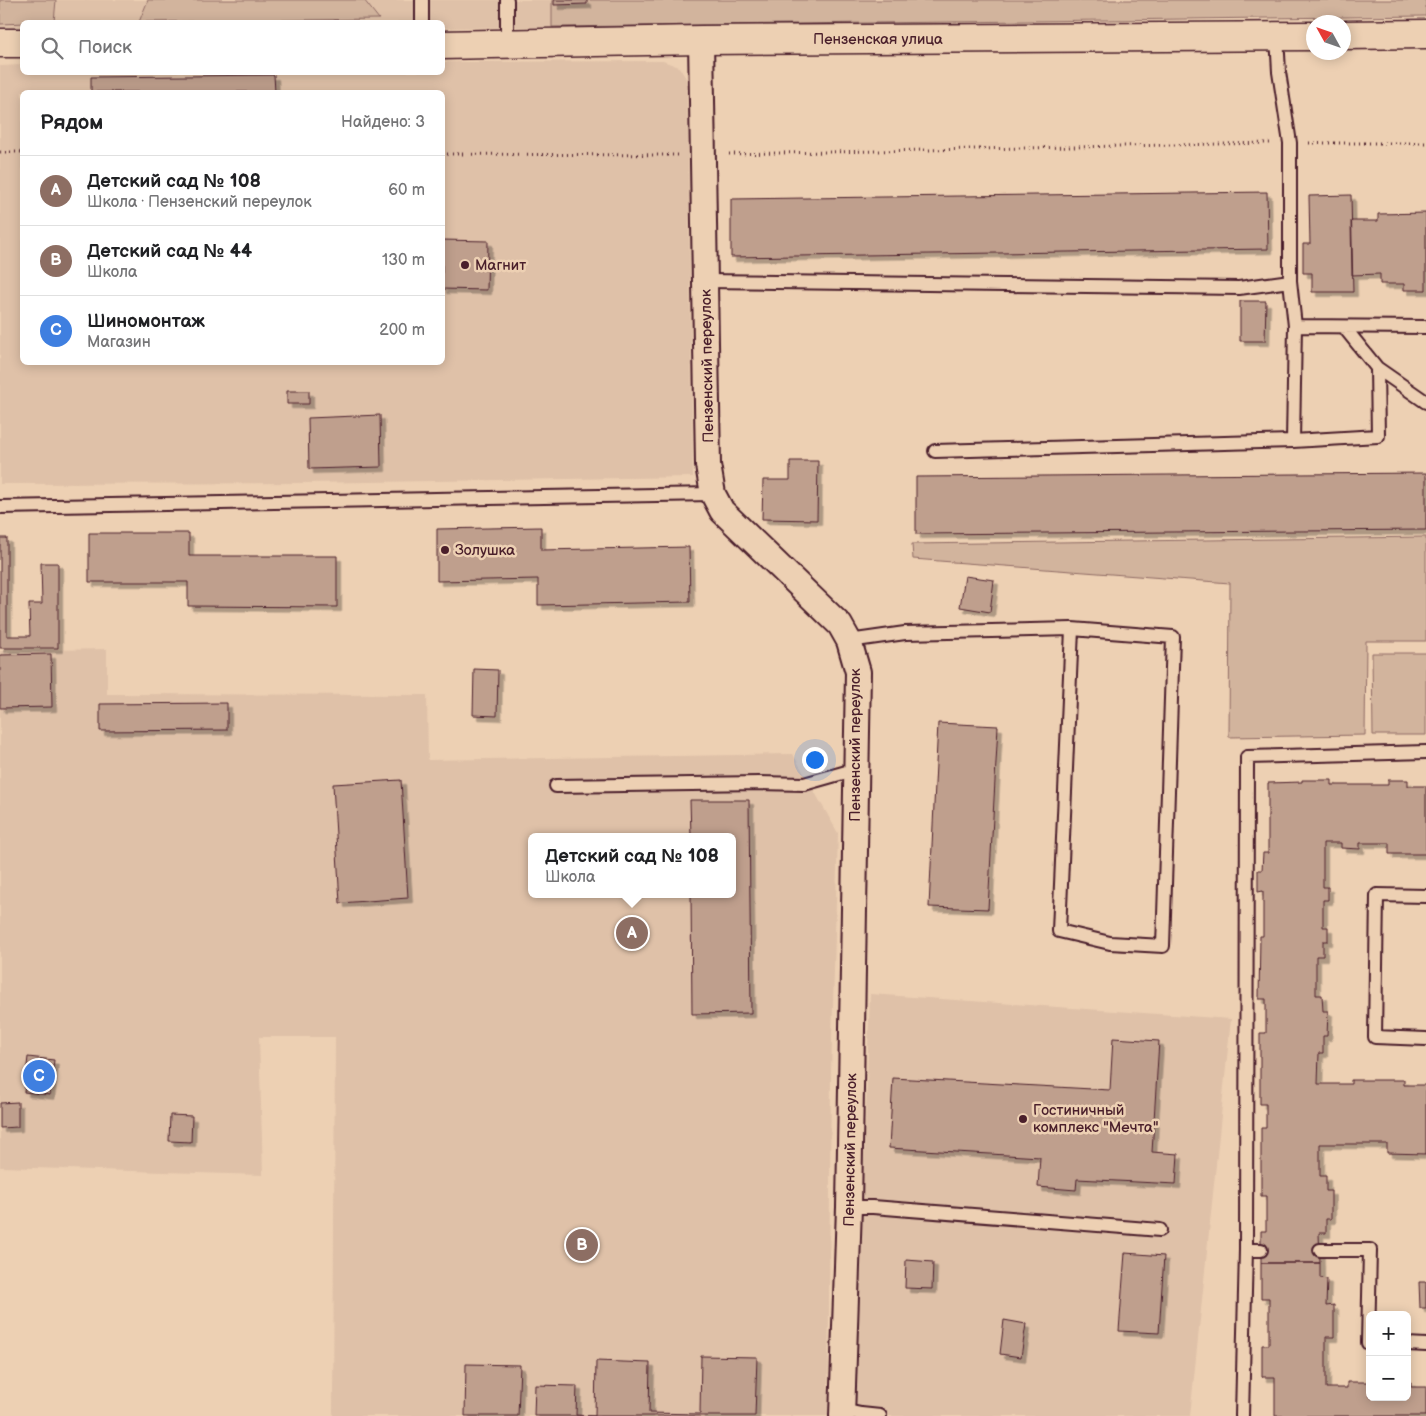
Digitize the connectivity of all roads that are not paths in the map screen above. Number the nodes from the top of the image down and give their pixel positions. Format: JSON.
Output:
{"nodes":[{"id":1,"x":422,"y":0,"type":"edge"},
{"id":2,"x":507,"y":0,"type":"edge"},
{"id":3,"x":422,"y":20,"type":"edge"},
{"id":4,"x":1426,"y":34,"type":"edge"},
{"id":5,"x":1351,"y":35,"type":"edge"},
{"id":6,"x":1277,"y":36,"type":"junction"},
{"id":7,"x":1306,"y":36,"type":"edge"},
{"id":8,"x":701,"y":40,"type":"junction"},
{"id":9,"x":507,"y":42,"type":"junction"},
{"id":10,"x":0,"y":43,"type":"edge"},
{"id":11,"x":20,"y":43,"type":"edge"},
{"id":12,"x":445,"y":44,"type":"edge"},
{"id":13,"x":706,"y":281,"type":"junction"},
{"id":14,"x":1290,"y":282,"type":"junction"},
{"id":15,"x":1295,"y":326,"type":"junction"},
{"id":16,"x":1344,"y":327,"type":"junction"},
{"id":17,"x":1426,"y":327,"type":"edge"},
{"id":18,"x":1377,"y":368,"type":"junction"},
{"id":19,"x":1426,"y":402,"type":"edge"},
{"id":20,"x":1293,"y":441,"type":"junction"},
{"id":21,"x":935,"y":451,"type":"dead end"},
{"id":22,"x":713,"y":494,"type":"junction"},
{"id":23,"x":0,"y":507,"type":"edge"},
{"id":24,"x":1072,"y":629,"type":"junction"},
{"id":25,"x":849,"y":641,"type":"junction"},
{"id":26,"x":1426,"y":752,"type":"edge"},
{"id":27,"x":857,"y":769,"type":"junction"},
{"id":28,"x":556,"y":786,"type":"dead end"},
{"id":29,"x":1426,"y":896,"type":"edge"},
{"id":30,"x":1426,"y":1038,"type":"edge"},
{"id":31,"x":849,"y":1207,"type":"junction"},
{"id":32,"x":1160,"y":1230,"type":"dead end"},
{"id":33,"x":1246,"y":1250,"type":"junction"},
{"id":34,"x":1261,"y":1250,"type":"dead end"},
{"id":35,"x":1320,"y":1250,"type":"dead end"},
{"id":36,"x":1369,"y":1311,"type":"edge"},
{"id":37,"x":1411,"y":1344,"type":"edge"},
{"id":38,"x":1426,"y":1344,"type":"edge"},
{"id":39,"x":842,"y":1413,"type":"edge"},
{"id":40,"x":880,"y":1416,"type":"edge"},
{"id":41,"x":1242,"y":1416,"type":"edge"}],
"edges":[{"from":1,"to":3,"type":"lane"},
{"from":2,"to":9,"type":"lane"},
{"from":4,"to":5,"type":"street"},
{"from":6,"to":7,"type":"street","name":"Пензенская улица"},
{"from":6,"to":8,"type":"street","name":"Пензенская улица"},
{"from":6,"to":14,"type":"lane"},
{"from":8,"to":9,"type":"street","name":"Пензенская улица"},
{"from":8,"to":13,"type":"street","name":"Пензенский переулок"},
{"from":9,"to":12,"type":"street","name":"Пензенская улица"},
{"from":10,"to":11,"type":"street"},
{"from":13,"to":14,"type":"lane"},
{"from":13,"to":22,"type":"street","name":"Пензенский переулок"},
{"from":14,"to":15,"type":"lane"},
{"from":15,"to":16,"type":"lane"},
{"from":15,"to":20,"type":"lane"},
{"from":16,"to":17,"type":"lane"},
{"from":16,"to":18,"type":"lane"},
{"from":18,"to":19,"type":"lane"},
{"from":18,"to":20,"type":"lane"},
{"from":20,"to":21,"type":"lane"},
{"from":22,"to":23,"type":"lane"},
{"from":22,"to":25,"type":"street","name":"Пензенский переулок"},
{"from":24,"to":24,"type":"lane"},
{"from":24,"to":25,"type":"lane"},
{"from":25,"to":27,"type":"street","name":"Пензенский переулок"},
{"from":26,"to":33,"type":"lane"},
{"from":27,"to":28,"type":"lane"},
{"from":27,"to":31,"type":"street","name":"Пензенский переулок"},
{"from":29,"to":30,"type":"lane"},
{"from":31,"to":32,"type":"lane"},
{"from":31,"to":39,"type":"street","name":"Пензенский переулок"},
{"from":33,"to":34,"type":"lane"},
{"from":33,"to":41,"type":"lane"},
{"from":35,"to":36,"type":"lane"},
{"from":37,"to":38,"type":"lane"},
{"from":39,"to":40,"type":"lane"}]}
